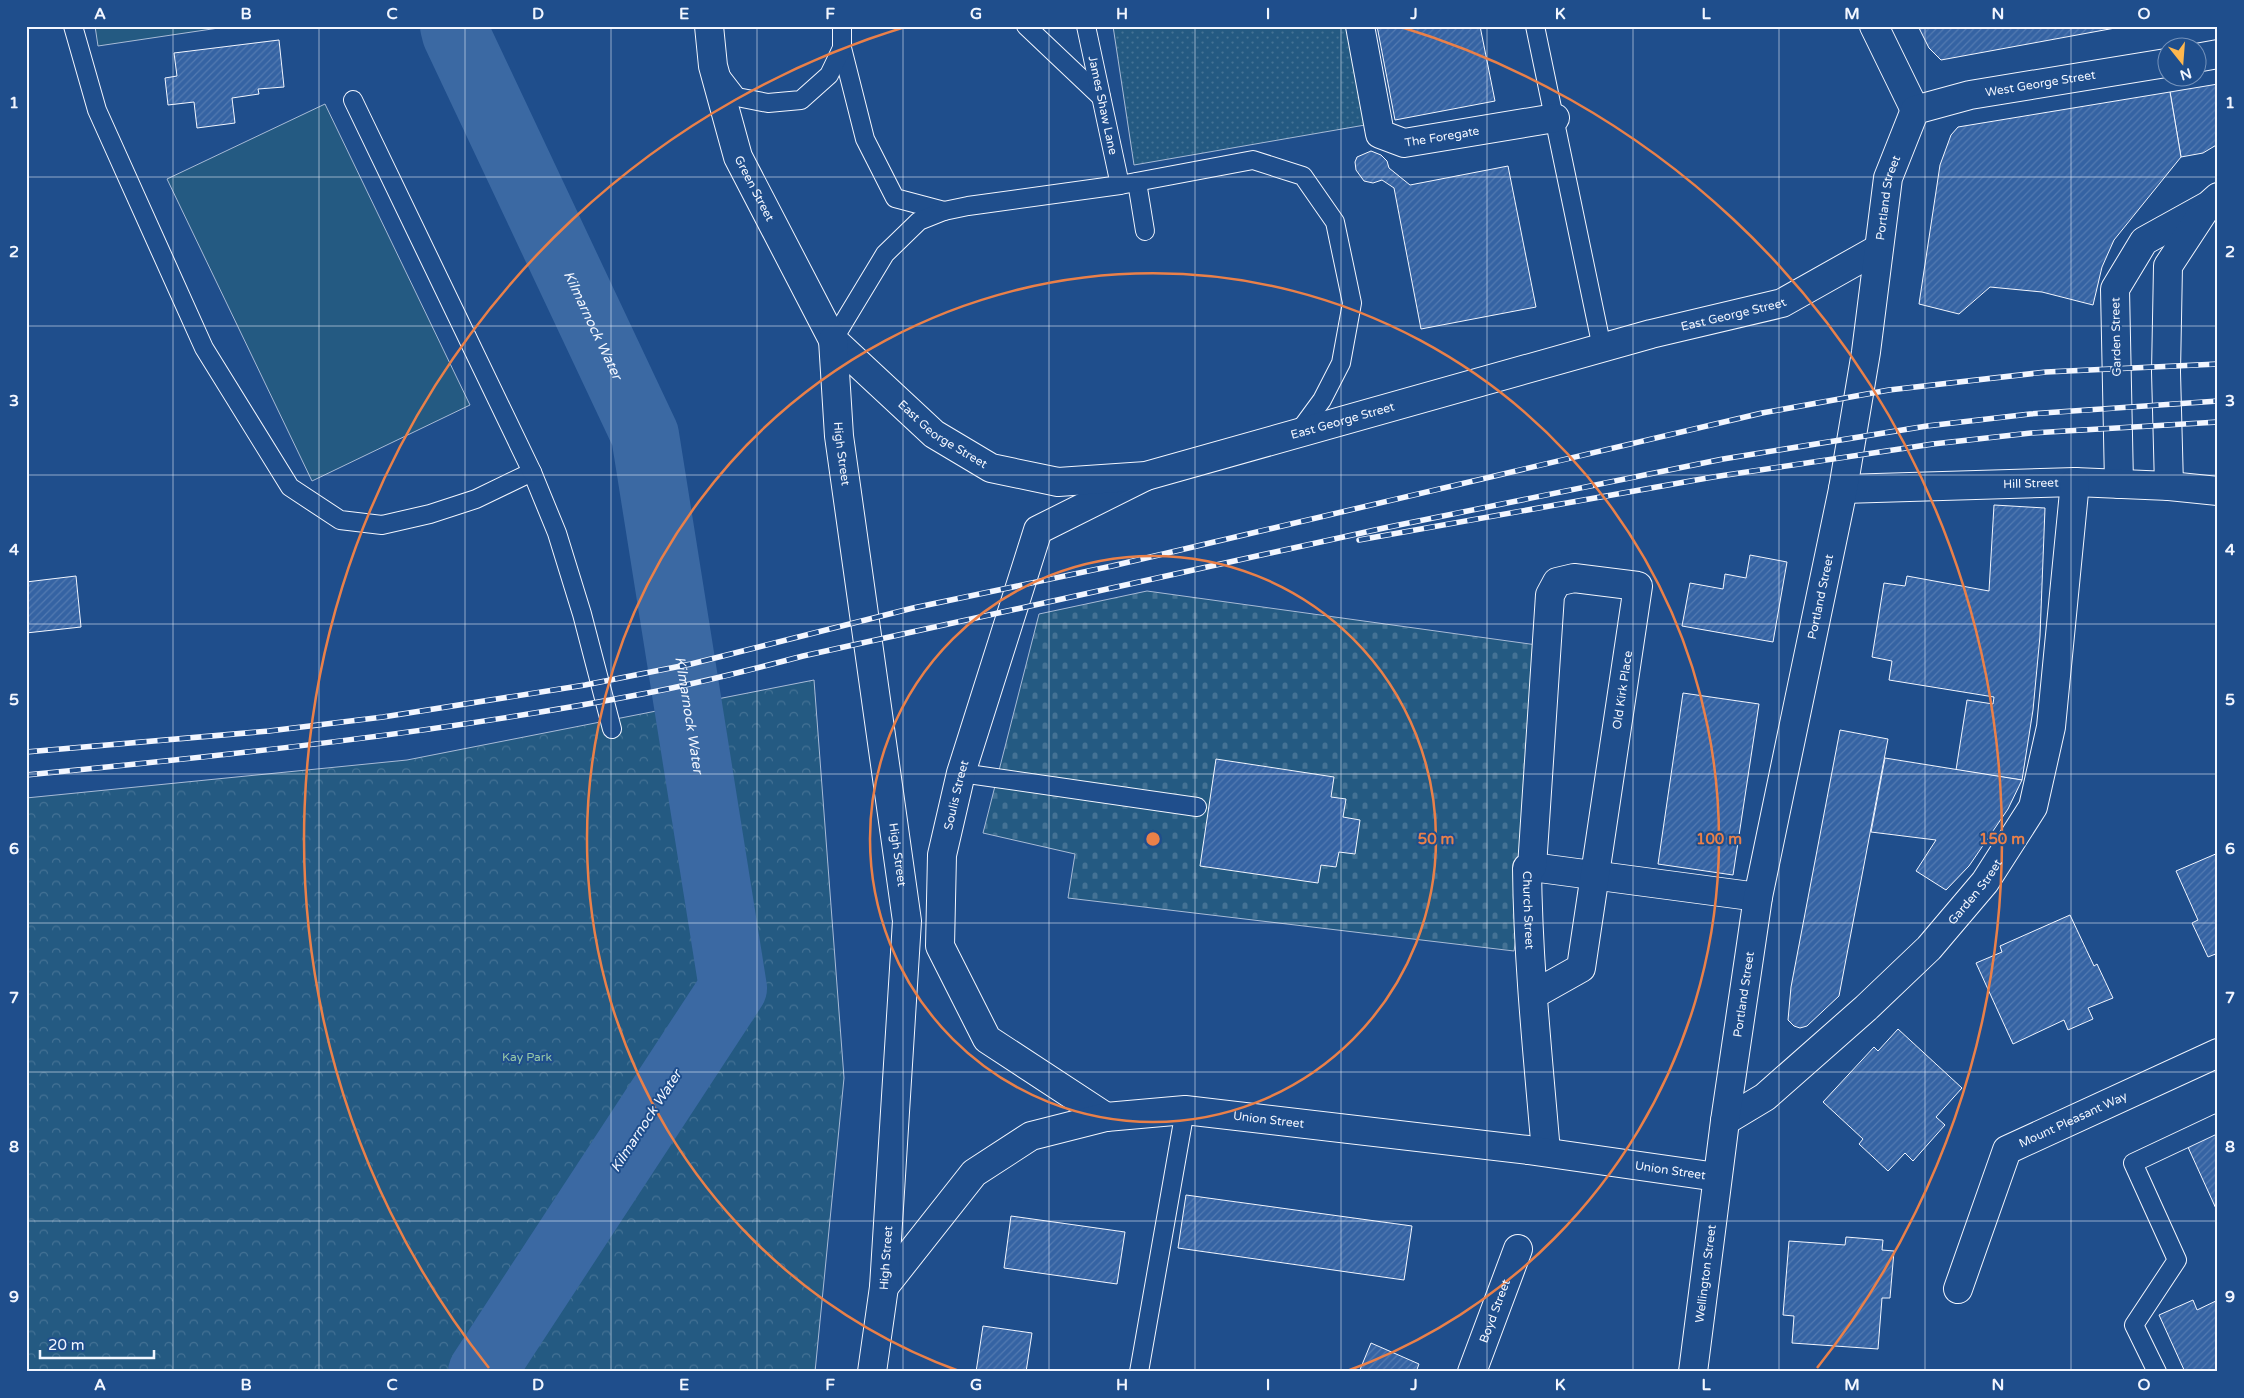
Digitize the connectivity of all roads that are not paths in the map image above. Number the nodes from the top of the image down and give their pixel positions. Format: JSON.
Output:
{"nodes":[{"id":1,"x":73,"y":26,"type":"edge"},
{"id":2,"x":709,"y":26,"type":"edge"},
{"id":3,"x":842,"y":26,"type":"edge"},
{"id":4,"x":1026,"y":26,"type":"edge"},
{"id":5,"x":1086,"y":26,"type":"edge"},
{"id":6,"x":1360,"y":26,"type":"edge"},
{"id":7,"x":1535,"y":26,"type":"edge"},
{"id":8,"x":1874,"y":26,"type":"edge"},
{"id":9,"x":842,"y":48,"type":"junction"},
{"id":10,"x":2156,"y":65,"type":"edge"},
{"id":11,"x":713,"y":66,"type":"junction"},
{"id":12,"x":1101,"y":97,"type":"junction"},
{"id":13,"x":353,"y":100,"type":"dead end"},
{"id":14,"x":1915,"y":110,"type":"junction"},
{"id":15,"x":1555,"y":118,"type":"junction"},
{"id":16,"x":1128,"y":184,"type":"junction"},
{"id":17,"x":2213,"y":201,"type":"edge"},
{"id":18,"x":944,"y":211,"type":"junction"},
{"id":19,"x":1145,"y":231,"type":"dead end"},
{"id":20,"x":1878,"y":249,"type":"junction"},
{"id":21,"x":833,"y":340,"type":"junction"},
{"id":22,"x":1602,"y":348,"type":"junction"},
{"id":23,"x":1297,"y":434,"type":"junction"},
{"id":24,"x":532,"y":472,"type":"junction"},
{"id":25,"x":1146,"y":476,"type":"junction"},
{"id":26,"x":2075,"y":482,"type":"junction"},
{"id":27,"x":2119,"y":484,"type":"junction"},
{"id":28,"x":2169,"y":486,"type":"junction"},
{"id":29,"x":1842,"y":489,"type":"junction"},
{"id":30,"x":2218,"y":491,"type":"edge"},
{"id":31,"x":1557,"y":582,"type":"joint"},
{"id":32,"x":612,"y":728,"type":"dead end"},
{"id":33,"x":961,"y":773,"type":"junction"},
{"id":34,"x":1197,"y":807,"type":"dead end"},
{"id":35,"x":1532,"y":867,"type":"junction"},
{"id":36,"x":1595,"y":875,"type":"junction"},
{"id":37,"x":1758,"y":897,"type":"junction"},
{"id":38,"x":1532,"y":995,"type":"junction"},
{"id":39,"x":2218,"y":1053,"type":"edge"},
{"id":40,"x":1185,"y":1110,"type":"junction"},
{"id":41,"x":1106,"y":1117,"type":"junction"},
{"id":42,"x":1724,"y":1121,"type":"junction"},
{"id":43,"x":2218,"y":1124,"type":"edge"},
{"id":44,"x":1546,"y":1152,"type":"junction"},
{"id":45,"x":1717,"y":1177,"type":"junction"},
{"id":46,"x":1518,"y":1249,"type":"dead end"},
{"id":47,"x":884,"y":1287,"type":"junction"},
{"id":48,"x":1958,"y":1289,"type":"dead end"},
{"id":49,"x":872,"y":1372,"type":"edge"},
{"id":50,"x":1139,"y":1372,"type":"edge"},
{"id":51,"x":1472,"y":1372,"type":"edge"},
{"id":52,"x":1693,"y":1372,"type":"edge"},
{"id":53,"x":2157,"y":1372,"type":"edge"}],
"edges":[{"from":1,"to":24,"type":"lane"},
{"from":2,"to":11,"type":"street","name":"Green Street"},
{"from":3,"to":9,"type":"lane"},
{"from":4,"to":12,"type":"lane"},
{"from":5,"to":12,"type":"lane","name":"James Shaw Lane"},
{"from":6,"to":15,"type":"street","name":"The Foregate"},
{"from":7,"to":15,"type":"lane"},
{"from":8,"to":14,"type":"street"},
{"from":9,"to":11,"type":"lane"},
{"from":9,"to":18,"type":"lane"},
{"from":10,"to":14,"type":"street","name":"West George Street"},
{"from":11,"to":21,"type":"street","name":"Green Street"},
{"from":12,"to":16,"type":"lane","name":"James Shaw Lane"},
{"from":13,"to":24,"type":"lane"},
{"from":14,"to":20,"type":"street","name":"Portland Street"},
{"from":15,"to":22,"type":"lane"},
{"from":16,"to":18,"type":"lane"},
{"from":16,"to":19,"type":"lane","name":"James Shaw Lane"},
{"from":16,"to":23,"type":"lane"},
{"from":17,"to":27,"type":"street","name":"Garden Street"},
{"from":17,"to":28,"type":"street","name":"Garden Street"},
{"from":18,"to":21,"type":"lane"},
{"from":20,"to":22,"type":"street","name":"East George Street"},
{"from":20,"to":29,"type":"street","name":"Portland Street"},
{"from":21,"to":25,"type":"street","name":"East George Street"},
{"from":21,"to":47,"type":"street","name":"High Street"},
{"from":22,"to":23,"type":"street","name":"East George Street"},
{"from":23,"to":25,"type":"street","name":"East George Street"},
{"from":24,"to":32,"type":"lane"},
{"from":25,"to":33,"type":"street","name":"Soulis Street"},
{"from":26,"to":27,"type":"street","name":"Hill Street"},
{"from":26,"to":29,"type":"street","name":"Hill Street"},
{"from":26,"to":42,"type":"street","name":"Garden Street"},
{"from":27,"to":28,"type":"street","name":"Hill Street"},
{"from":28,"to":30,"type":"street","name":"Hill Street"},
{"from":29,"to":37,"type":"street","name":"Portland Street"},
{"from":31,"to":35,"type":"street","name":"Church Street"},
{"from":31,"to":36,"type":"street","name":"Old Kirk Place"},
{"from":33,"to":34,"type":"lane"},
{"from":33,"to":41,"type":"street","name":"Soulis Street"},
{"from":35,"to":36,"type":"street"},
{"from":35,"to":38,"type":"street","name":"Church Street"},
{"from":36,"to":37,"type":"street"},
{"from":36,"to":38,"type":"street","name":"Old Kirk Place"},
{"from":37,"to":42,"type":"street","name":"Portland Street"},
{"from":38,"to":44,"type":"street","name":"Church Street"},
{"from":39,"to":48,"type":"street","name":"Mount Pleasant Way"},
{"from":40,"to":41,"type":"street","name":"Union Street"},
{"from":40,"to":44,"type":"street","name":"Union Street"},
{"from":40,"to":50,"type":"lane"},
{"from":41,"to":47,"type":"street","name":"Union Street"},
{"from":42,"to":45,"type":"street","name":"Portland Street"},
{"from":43,"to":53,"type":"lane"},
{"from":44,"to":45,"type":"street","name":"Union Street"},
{"from":45,"to":52,"type":"street","name":"Wellington Street"},
{"from":46,"to":51,"type":"street","name":"Boyd Street"},
{"from":47,"to":49,"type":"street","name":"High Street"}]}
